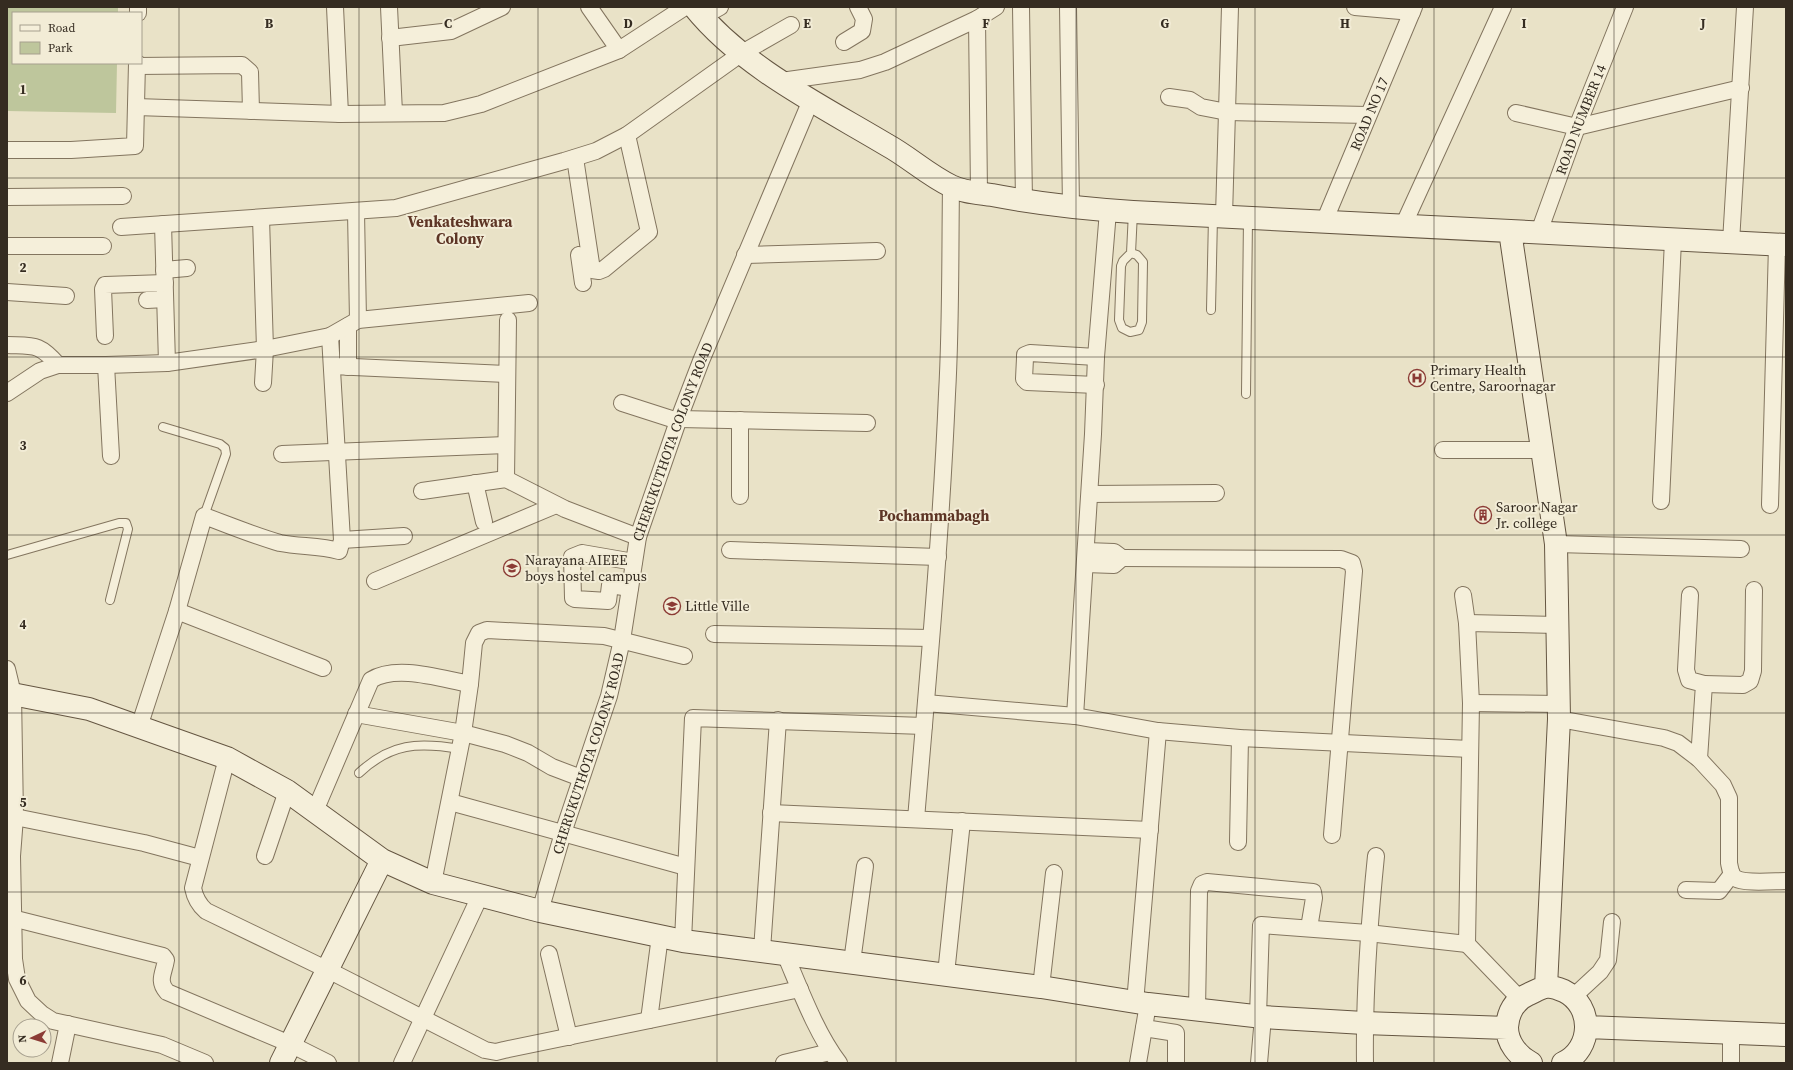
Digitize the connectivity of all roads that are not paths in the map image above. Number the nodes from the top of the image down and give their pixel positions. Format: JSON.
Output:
{"nodes":[{"id":1,"x":335,"y":7,"type":"edge"},
{"id":2,"x":389,"y":7,"type":"edge"},
{"id":3,"x":502,"y":7,"type":"edge"},
{"id":4,"x":589,"y":7,"type":"edge"},
{"id":5,"x":858,"y":7,"type":"edge"},
{"id":6,"x":996,"y":7,"type":"edge"},
{"id":7,"x":1021,"y":7,"type":"edge"},
{"id":8,"x":1068,"y":7,"type":"edge"},
{"id":9,"x":1230,"y":7,"type":"edge"},
{"id":10,"x":1355,"y":7,"type":"edge"},
{"id":11,"x":1503,"y":7,"type":"edge"},
{"id":12,"x":1625,"y":7,"type":"edge"},
{"id":13,"x":1745,"y":7,"type":"edge"},
{"id":14,"x":1413,"y":9,"type":"edge"},
{"id":15,"x":700,"y":10,"type":"edge"},
{"id":16,"x":977,"y":18,"type":"junction"},
{"id":17,"x":790,"y":25,"type":"dead end"},
{"id":18,"x":390,"y":38,"type":"junction"},
{"id":19,"x":844,"y":42,"type":"dead end"},
{"id":20,"x":619,"y":50,"type":"junction"},
{"id":21,"x":742,"y":53,"type":"junction"},
{"id":22,"x":137,"y":64,"type":"edge"},
{"id":23,"x":780,"y":81,"type":"junction"},
{"id":24,"x":1741,"y":88,"type":"junction"},
{"id":25,"x":1169,"y":97,"type":"dead end"},
{"id":26,"x":811,"y":100,"type":"junction"},
{"id":27,"x":136,"y":107,"type":"junction"},
{"id":28,"x":251,"y":111,"type":"junction"},
{"id":29,"x":394,"y":112,"type":"junction"},
{"id":30,"x":1227,"y":112,"type":"junction"},
{"id":31,"x":1516,"y":113,"type":"dead end"},
{"id":32,"x":340,"y":114,"type":"junction"},
{"id":33,"x":1368,"y":115,"type":"junction"},
{"id":34,"x":1577,"y":127,"type":"junction"},
{"id":35,"x":627,"y":135,"type":"junction"},
{"id":36,"x":7,"y":150,"type":"edge"},
{"id":37,"x":570,"y":160,"type":"junction"},
{"id":38,"x":951,"y":187,"type":"junction"},
{"id":39,"x":978,"y":193,"type":"junction"},
{"id":40,"x":123,"y":196,"type":"dead end"},
{"id":41,"x":7,"y":197,"type":"edge"},
{"id":42,"x":1024,"y":201,"type":"junction"},
{"id":43,"x":1071,"y":207,"type":"junction"},
{"id":44,"x":1108,"y":211,"type":"junction"},
{"id":45,"x":356,"y":212,"type":"junction"},
{"id":46,"x":1133,"y":212,"type":"junction"},
{"id":47,"x":1219,"y":216,"type":"junction"},
{"id":48,"x":261,"y":218,"type":"junction"},
{"id":49,"x":1248,"y":218,"type":"junction"},
{"id":50,"x":1324,"y":222,"type":"junction"},
{"id":51,"x":163,"y":224,"type":"junction"},
{"id":52,"x":1404,"y":226,"type":"junction"},
{"id":53,"x":121,"y":227,"type":"dead end"},
{"id":54,"x":1510,"y":231,"type":"junction"},
{"id":55,"x":1539,"y":232,"type":"junction"},
{"id":56,"x":1673,"y":240,"type":"junction"},
{"id":57,"x":1731,"y":242,"type":"junction"},
{"id":58,"x":1782,"y":245,"type":"edge"},
{"id":59,"x":7,"y":246,"type":"edge"},
{"id":60,"x":103,"y":246,"type":"dead end"},
{"id":61,"x":877,"y":251,"type":"dead end"},
{"id":62,"x":1131,"y":253,"type":"junction"},
{"id":63,"x":745,"y":255,"type":"junction"},
{"id":64,"x":187,"y":268,"type":"dead end"},
{"id":65,"x":583,"y":283,"type":"dead end"},
{"id":66,"x":157,"y":289,"type":"junction"},
{"id":67,"x":7,"y":292,"type":"edge"},
{"id":68,"x":66,"y":296,"type":"dead end"},
{"id":69,"x":529,"y":303,"type":"dead end"},
{"id":70,"x":1211,"y":310,"type":"dead end"},
{"id":71,"x":508,"y":320,"type":"dead end"},
{"id":72,"x":353,"y":323,"type":"junction"},
{"id":73,"x":105,"y":336,"type":"dead end"},
{"id":74,"x":330,"y":336,"type":"junction"},
{"id":75,"x":7,"y":346,"type":"edge"},
{"id":76,"x":265,"y":349,"type":"junction"},
{"id":77,"x":1096,"y":357,"type":"junction"},
{"id":78,"x":167,"y":363,"type":"junction"},
{"id":79,"x":58,"y":365,"type":"junction"},
{"id":80,"x":106,"y":365,"type":"junction"},
{"id":81,"x":332,"y":366,"type":"junction"},
{"id":82,"x":348,"y":367,"type":"junction"},
{"id":83,"x":506,"y":374,"type":"junction"},
{"id":84,"x":263,"y":383,"type":"dead end"},
{"id":85,"x":1096,"y":385,"type":"junction"},
{"id":86,"x":7,"y":393,"type":"edge"},
{"id":87,"x":1246,"y":394,"type":"dead end"},
{"id":88,"x":622,"y":403,"type":"dead end"},
{"id":89,"x":678,"y":420,"type":"junction"},
{"id":90,"x":740,"y":420,"type":"junction"},
{"id":91,"x":867,"y":423,"type":"dead end"},
{"id":92,"x":163,"y":427,"type":"dead end"},
{"id":93,"x":506,"y":445,"type":"junction"},
{"id":94,"x":1443,"y":450,"type":"dead end"},
{"id":95,"x":1542,"y":450,"type":"junction"},
{"id":96,"x":337,"y":451,"type":"junction"},
{"id":97,"x":282,"y":454,"type":"dead end"},
{"id":98,"x":111,"y":456,"type":"dead end"},
{"id":99,"x":506,"y":479,"type":"junction"},
{"id":100,"x":476,"y":483,"type":"junction"},
{"id":101,"x":422,"y":490,"type":"dead end"},
{"id":102,"x":1216,"y":493,"type":"dead end"},
{"id":103,"x":1090,"y":494,"type":"junction"},
{"id":104,"x":740,"y":496,"type":"dead end"},
{"id":105,"x":1661,"y":501,"type":"dead end"},
{"id":106,"x":556,"y":505,"type":"junction"},
{"id":107,"x":1770,"y":505,"type":"dead end"},
{"id":108,"x":204,"y":516,"type":"junction"},
{"id":109,"x":484,"y":522,"type":"dead end"},
{"id":110,"x":404,"y":536,"type":"dead end"},
{"id":111,"x":638,"y":537,"type":"junction"},
{"id":112,"x":342,"y":540,"type":"junction"},
{"id":113,"x":1556,"y":544,"type":"junction"},
{"id":114,"x":1741,"y":549,"type":"dead end"},
{"id":115,"x":730,"y":550,"type":"dead end"},
{"id":116,"x":7,"y":555,"type":"edge"},
{"id":117,"x":938,"y":558,"type":"junction"},
{"id":118,"x":1086,"y":558,"type":"junction"},
{"id":119,"x":634,"y":562,"type":"junction"},
{"id":120,"x":375,"y":581,"type":"dead end"},
{"id":121,"x":630,"y":588,"type":"junction"},
{"id":122,"x":1754,"y":590,"type":"dead end"},
{"id":123,"x":1463,"y":595,"type":"dead end"},
{"id":124,"x":1690,"y":595,"type":"dead end"},
{"id":125,"x":110,"y":600,"type":"dead end"},
{"id":126,"x":177,"y":611,"type":"junction"},
{"id":127,"x":1467,"y":623,"type":"junction"},
{"id":128,"x":1557,"y":625,"type":"junction"},
{"id":129,"x":714,"y":634,"type":"dead end"},
{"id":130,"x":932,"y":638,"type":"junction"},
{"id":131,"x":622,"y":640,"type":"junction"},
{"id":132,"x":684,"y":656,"type":"dead end"},
{"id":133,"x":323,"y":668,"type":"dead end"},
{"id":134,"x":7,"y":669,"type":"edge"},
{"id":135,"x":470,"y":684,"type":"junction"},
{"id":136,"x":1704,"y":684,"type":"junction"},
{"id":137,"x":10,"y":693,"type":"edge"},
{"id":138,"x":926,"y":703,"type":"junction"},
{"id":139,"x":1471,"y":703,"type":"junction"},
{"id":140,"x":1559,"y":712,"type":"junction"},
{"id":141,"x":356,"y":714,"type":"junction"},
{"id":142,"x":1075,"y":716,"type":"junction"},
{"id":143,"x":778,"y":720,"type":"junction"},
{"id":144,"x":924,"y":726,"type":"junction"},
{"id":145,"x":139,"y":727,"type":"junction"},
{"id":146,"x":1158,"y":731,"type":"junction"},
{"id":147,"x":463,"y":733,"type":"junction"},
{"id":148,"x":1240,"y":738,"type":"junction"},
{"id":149,"x":1340,"y":742,"type":"junction"},
{"id":150,"x":460,"y":749,"type":"junction"},
{"id":151,"x":1470,"y":749,"type":"junction"},
{"id":152,"x":227,"y":758,"type":"junction"},
{"id":153,"x":1700,"y":759,"type":"junction"},
{"id":154,"x":359,"y":773,"type":"dead end"},
{"id":155,"x":581,"y":778,"type":"junction"},
{"id":156,"x":287,"y":791,"type":"junction"},
{"id":157,"x":450,"y":802,"type":"junction"},
{"id":158,"x":315,"y":811,"type":"junction"},
{"id":159,"x":772,"y":813,"type":"junction"},
{"id":160,"x":15,"y":817,"type":"junction"},
{"id":161,"x":916,"y":819,"type":"junction"},
{"id":162,"x":962,"y":821,"type":"junction"},
{"id":163,"x":1150,"y":830,"type":"junction"},
{"id":164,"x":563,"y":834,"type":"junction"},
{"id":165,"x":1332,"y":835,"type":"dead end"},
{"id":166,"x":1238,"y":842,"type":"dead end"},
{"id":167,"x":265,"y":856,"type":"dead end"},
{"id":168,"x":1376,"y":856,"type":"dead end"},
{"id":169,"x":200,"y":858,"type":"junction"},
{"id":170,"x":382,"y":860,"type":"junction"},
{"id":171,"x":865,"y":866,"type":"dead end"},
{"id":172,"x":686,"y":867,"type":"junction"},
{"id":173,"x":1054,"y":873,"type":"dead end"},
{"id":174,"x":1732,"y":874,"type":"junction"},
{"id":175,"x":1786,"y":881,"type":"edge"},
{"id":176,"x":433,"y":883,"type":"junction"},
{"id":177,"x":1686,"y":890,"type":"dead end"},
{"id":178,"x":480,"y":896,"type":"junction"},
{"id":179,"x":540,"y":911,"type":"junction"},
{"id":180,"x":12,"y":918,"type":"junction"},
{"id":181,"x":1612,"y":922,"type":"dead end"},
{"id":182,"x":1309,"y":928,"type":"junction"},
{"id":183,"x":1368,"y":933,"type":"junction"},
{"id":184,"x":660,"y":936,"type":"junction"},
{"id":185,"x":683,"y":941,"type":"junction"},
{"id":186,"x":1467,"y":944,"type":"junction"},
{"id":187,"x":762,"y":950,"type":"junction"},
{"id":188,"x":549,"y":954,"type":"dead end"},
{"id":189,"x":785,"y":954,"type":"junction"},
{"id":190,"x":852,"y":962,"type":"junction"},
{"id":191,"x":328,"y":970,"type":"junction"},
{"id":192,"x":946,"y":974,"type":"junction"},
{"id":193,"x":1041,"y":987,"type":"junction"},
{"id":194,"x":1546,"y":987,"type":"junction"},
{"id":195,"x":800,"y":989,"type":"junction"},
{"id":196,"x":1573,"y":997,"type":"junction"},
{"id":197,"x":1519,"y":998,"type":"junction"},
{"id":198,"x":1142,"y":1003,"type":"junction"},
{"id":199,"x":1187,"y":1008,"type":"junction"},
{"id":200,"x":1260,"y":1017,"type":"junction"},
{"id":201,"x":424,"y":1018,"type":"junction"},
{"id":202,"x":649,"y":1020,"type":"junction"},
{"id":203,"x":1364,"y":1023,"type":"junction"},
{"id":204,"x":68,"y":1024,"type":"junction"},
{"id":205,"x":1587,"y":1027,"type":"junction"},
{"id":206,"x":1144,"y":1028,"type":"junction"},
{"id":207,"x":1507,"y":1028,"type":"junction"},
{"id":208,"x":1176,"y":1033,"type":"junction"},
{"id":209,"x":1732,"y":1034,"type":"junction"},
{"id":210,"x":1786,"y":1035,"type":"edge"},
{"id":211,"x":569,"y":1037,"type":"junction"},
{"id":212,"x":290,"y":1044,"type":"junction"},
{"id":213,"x":834,"y":1057,"type":"edge"},
{"id":214,"x":1524,"y":1062,"type":"edge"},
{"id":215,"x":1568,"y":1062,"type":"edge"},
{"id":216,"x":60,"y":1063,"type":"edge"},
{"id":217,"x":205,"y":1063,"type":"edge"},
{"id":218,"x":281,"y":1063,"type":"edge"},
{"id":219,"x":328,"y":1063,"type":"edge"},
{"id":220,"x":402,"y":1063,"type":"edge"},
{"id":221,"x":784,"y":1063,"type":"edge"},
{"id":222,"x":1138,"y":1063,"type":"edge"},
{"id":223,"x":1176,"y":1063,"type":"edge"},
{"id":224,"x":1259,"y":1063,"type":"edge"},
{"id":225,"x":1365,"y":1063,"type":"edge"},
{"id":226,"x":1731,"y":1063,"type":"edge"}],
"edges":[{"from":1,"to":32,"type":"street"},
{"from":2,"to":18,"type":"street"},
{"from":3,"to":18,"type":"street"},
{"from":4,"to":20,"type":"street"},
{"from":5,"to":19,"type":"street"},
{"from":6,"to":16,"type":"street"},
{"from":7,"to":42,"type":"street"},
{"from":8,"to":43,"type":"street"},
{"from":9,"to":30,"type":"street"},
{"from":10,"to":14,"type":"street"},
{"from":11,"to":52,"type":"street"},
{"from":12,"to":34,"type":"street","name":"ROAD NUMBER 14"},
{"from":13,"to":24,"type":"street"},
{"from":14,"to":33,"type":"street","name":"ROAD NO 17"},
{"from":15,"to":20,"type":"street"},
{"from":15,"to":21,"type":"street"},
{"from":16,"to":23,"type":"street"},
{"from":16,"to":39,"type":"street"},
{"from":17,"to":21,"type":"street"},
{"from":18,"to":29,"type":"street"},
{"from":20,"to":29,"type":"street"},
{"from":21,"to":23,"type":"street"},
{"from":21,"to":35,"type":"street"},
{"from":22,"to":27,"type":"street"},
{"from":22,"to":28,"type":"street"},
{"from":23,"to":26,"type":"street"},
{"from":24,"to":34,"type":"street"},
{"from":24,"to":57,"type":"street"},
{"from":25,"to":30,"type":"street"},
{"from":26,"to":38,"type":"street"},
{"from":26,"to":63,"type":"street","name":"CHERUKUTHOTA COLONY ROAD"},
{"from":27,"to":28,"type":"street"},
{"from":27,"to":36,"type":"street"},
{"from":28,"to":32,"type":"street"},
{"from":29,"to":32,"type":"street"},
{"from":30,"to":33,"type":"street"},
{"from":30,"to":47,"type":"street"},
{"from":31,"to":34,"type":"street"},
{"from":33,"to":50,"type":"street","name":"ROAD NO 17"},
{"from":34,"to":55,"type":"street","name":"ROAD NUMBER 14"},
{"from":35,"to":37,"type":"street"},
{"from":35,"to":37,"type":"street"},
{"from":37,"to":45,"type":"street"},
{"from":37,"to":65,"type":"street"},
{"from":38,"to":39,"type":"street"},
{"from":38,"to":117,"type":"street"},
{"from":39,"to":42,"type":"street"},
{"from":40,"to":41,"type":"street"},
{"from":42,"to":43,"type":"street"},
{"from":43,"to":44,"type":"street"},
{"from":44,"to":46,"type":"street"},
{"from":44,"to":77,"type":"street"},
{"from":45,"to":48,"type":"street"},
{"from":45,"to":72,"type":"street"},
{"from":46,"to":47,"type":"street"},
{"from":46,"to":62,"type":"lane"},
{"from":47,"to":49,"type":"street"},
{"from":47,"to":70,"type":"lane"},
{"from":48,"to":51,"type":"street"},
{"from":48,"to":76,"type":"street"},
{"from":49,"to":50,"type":"street"},
{"from":49,"to":87,"type":"lane"},
{"from":50,"to":52,"type":"street"},
{"from":51,"to":53,"type":"street"},
{"from":51,"to":66,"type":"street"},
{"from":52,"to":54,"type":"street"},
{"from":54,"to":55,"type":"street"},
{"from":54,"to":95,"type":"street"},
{"from":55,"to":56,"type":"street"},
{"from":56,"to":57,"type":"street"},
{"from":56,"to":105,"type":"street"},
{"from":57,"to":58,"type":"street"},
{"from":58,"to":107,"type":"street"},
{"from":59,"to":60,"type":"street"},
{"from":61,"to":63,"type":"street"},
{"from":62,"to":62,"type":"lane"},
{"from":63,"to":89,"type":"street","name":"CHERUKUTHOTA COLONY ROAD"},
{"from":64,"to":66,"type":"street"},
{"from":66,"to":73,"type":"street"},
{"from":66,"to":78,"type":"street"},
{"from":67,"to":68,"type":"street"},
{"from":69,"to":72,"type":"street"},
{"from":71,"to":83,"type":"street"},
{"from":72,"to":74,"type":"street"},
{"from":72,"to":82,"type":"street"},
{"from":74,"to":76,"type":"street"},
{"from":74,"to":81,"type":"street"},
{"from":75,"to":79,"type":"street"},
{"from":76,"to":78,"type":"street"},
{"from":76,"to":84,"type":"street"},
{"from":77,"to":85,"type":"street"},
{"from":77,"to":85,"type":"street"},
{"from":78,"to":80,"type":"street"},
{"from":79,"to":80,"type":"street"},
{"from":79,"to":86,"type":"street"},
{"from":80,"to":98,"type":"street"},
{"from":81,"to":82,"type":"street"},
{"from":81,"to":96,"type":"street"},
{"from":82,"to":83,"type":"street"},
{"from":83,"to":93,"type":"street"},
{"from":85,"to":103,"type":"street"},
{"from":88,"to":89,"type":"street"},
{"from":89,"to":90,"type":"street"},
{"from":89,"to":111,"type":"street","name":"CHERUKUTHOTA COLONY ROAD"},
{"from":90,"to":91,"type":"street"},
{"from":90,"to":104,"type":"street"},
{"from":92,"to":108,"type":"lane"},
{"from":93,"to":96,"type":"street"},
{"from":93,"to":99,"type":"street"},
{"from":94,"to":95,"type":"street"},
{"from":95,"to":113,"type":"street"},
{"from":96,"to":97,"type":"street"},
{"from":96,"to":112,"type":"street"},
{"from":99,"to":100,"type":"street"},
{"from":99,"to":106,"type":"street"},
{"from":100,"to":101,"type":"street"},
{"from":100,"to":109,"type":"street"},
{"from":102,"to":103,"type":"street"},
{"from":103,"to":118,"type":"street"},
{"from":106,"to":111,"type":"street"},
{"from":106,"to":120,"type":"street"},
{"from":108,"to":112,"type":"street"},
{"from":108,"to":126,"type":"street"},
{"from":110,"to":112,"type":"street"},
{"from":111,"to":119,"type":"street","name":"CHERUKUTHOTA COLONY ROAD"},
{"from":113,"to":114,"type":"street"},
{"from":113,"to":128,"type":"street"},
{"from":115,"to":117,"type":"street"},
{"from":116,"to":125,"type":"lane"},
{"from":117,"to":130,"type":"street"},
{"from":118,"to":142,"type":"street"},
{"from":118,"to":149,"type":"street"},
{"from":119,"to":121,"type":"street","name":"CHERUKUTHOTA COLONY ROAD"},
{"from":119,"to":121,"type":"street"},
{"from":121,"to":131,"type":"street","name":"CHERUKUTHOTA COLONY ROAD"},
{"from":122,"to":136,"type":"street"},
{"from":123,"to":127,"type":"street"},
{"from":124,"to":136,"type":"street"},
{"from":126,"to":133,"type":"street"},
{"from":126,"to":145,"type":"street"},
{"from":127,"to":128,"type":"street"},
{"from":127,"to":139,"type":"street"},
{"from":128,"to":140,"type":"street"},
{"from":129,"to":130,"type":"street"},
{"from":130,"to":138,"type":"street"},
{"from":131,"to":132,"type":"street"},
{"from":131,"to":135,"type":"street"},
{"from":131,"to":155,"type":"street","name":"CHERUKUTHOTA COLONY ROAD"},
{"from":134,"to":137,"type":"street"},
{"from":135,"to":141,"type":"street"},
{"from":135,"to":147,"type":"street"},
{"from":136,"to":153,"type":"street"},
{"from":137,"to":145,"type":"street"},
{"from":137,"to":160,"type":"street"},
{"from":138,"to":142,"type":"street"},
{"from":138,"to":144,"type":"street"},
{"from":139,"to":140,"type":"street"},
{"from":139,"to":151,"type":"street"},
{"from":140,"to":153,"type":"street"},
{"from":140,"to":194,"type":"street"},
{"from":141,"to":147,"type":"street"},
{"from":141,"to":158,"type":"street"},
{"from":142,"to":146,"type":"street"},
{"from":143,"to":144,"type":"street"},
{"from":143,"to":159,"type":"street"},
{"from":143,"to":172,"type":"street"},
{"from":144,"to":161,"type":"street"},
{"from":145,"to":152,"type":"street"},
{"from":146,"to":148,"type":"street"},
{"from":146,"to":163,"type":"street"},
{"from":147,"to":150,"type":"street"},
{"from":147,"to":155,"type":"street"},
{"from":148,"to":149,"type":"street"},
{"from":148,"to":166,"type":"street"},
{"from":149,"to":151,"type":"street"},
{"from":149,"to":165,"type":"street"},
{"from":150,"to":154,"type":"lane"},
{"from":150,"to":157,"type":"street"},
{"from":151,"to":186,"type":"street"},
{"from":152,"to":156,"type":"street"},
{"from":152,"to":169,"type":"street"},
{"from":153,"to":174,"type":"street"},
{"from":155,"to":164,"type":"street","name":"CHERUKUTHOTA COLONY ROAD"},
{"from":156,"to":158,"type":"street"},
{"from":156,"to":167,"type":"street"},
{"from":157,"to":164,"type":"street"},
{"from":157,"to":176,"type":"street"},
{"from":158,"to":170,"type":"street"},
{"from":159,"to":161,"type":"street"},
{"from":159,"to":187,"type":"street"},
{"from":160,"to":169,"type":"street"},
{"from":160,"to":180,"type":"street"},
{"from":161,"to":162,"type":"street"},
{"from":162,"to":163,"type":"street"},
{"from":162,"to":192,"type":"street"},
{"from":163,"to":198,"type":"street"},
{"from":164,"to":172,"type":"street"},
{"from":164,"to":179,"type":"street","name":"CHERUKUTHOTA COLONY ROAD"},
{"from":168,"to":183,"type":"street"},
{"from":169,"to":191,"type":"street"},
{"from":170,"to":176,"type":"street"},
{"from":170,"to":191,"type":"street"},
{"from":171,"to":190,"type":"street"},
{"from":172,"to":185,"type":"street"},
{"from":173,"to":193,"type":"street"},
{"from":174,"to":175,"type":"street"},
{"from":174,"to":177,"type":"street"},
{"from":176,"to":178,"type":"street"},
{"from":178,"to":179,"type":"street"},
{"from":178,"to":201,"type":"street"},
{"from":179,"to":184,"type":"street"},
{"from":180,"to":204,"type":"street"},
{"from":180,"to":212,"type":"street"},
{"from":181,"to":196,"type":"street"},
{"from":182,"to":183,"type":"street"},
{"from":182,"to":199,"type":"street"},
{"from":182,"to":200,"type":"street"},
{"from":183,"to":186,"type":"street"},
{"from":183,"to":203,"type":"street"},
{"from":184,"to":185,"type":"street"},
{"from":184,"to":202,"type":"street"},
{"from":185,"to":187,"type":"street"},
{"from":186,"to":197,"type":"street"},
{"from":187,"to":189,"type":"street"},
{"from":188,"to":211,"type":"street"},
{"from":189,"to":190,"type":"street"},
{"from":189,"to":195,"type":"street"},
{"from":190,"to":192,"type":"street"},
{"from":191,"to":201,"type":"street"},
{"from":191,"to":212,"type":"street"},
{"from":192,"to":193,"type":"street"},
{"from":193,"to":198,"type":"street"},
{"from":194,"to":196,"type":"street"},
{"from":194,"to":197,"type":"street"},
{"from":195,"to":202,"type":"street"},
{"from":195,"to":213,"type":"street"},
{"from":196,"to":205,"type":"street"},
{"from":197,"to":207,"type":"street"},
{"from":198,"to":199,"type":"street"},
{"from":198,"to":206,"type":"street"},
{"from":199,"to":200,"type":"street"},
{"from":199,"to":208,"type":"street"},
{"from":200,"to":203,"type":"street"},
{"from":200,"to":224,"type":"street"},
{"from":201,"to":211,"type":"street"},
{"from":201,"to":220,"type":"street"},
{"from":202,"to":211,"type":"street"},
{"from":203,"to":207,"type":"street"},
{"from":203,"to":225,"type":"street"},
{"from":204,"to":216,"type":"street"},
{"from":204,"to":217,"type":"street"},
{"from":205,"to":209,"type":"street"},
{"from":205,"to":215,"type":"street"},
{"from":206,"to":208,"type":"street"},
{"from":206,"to":222,"type":"street"},
{"from":207,"to":214,"type":"street"},
{"from":208,"to":223,"type":"street"},
{"from":209,"to":210,"type":"street"},
{"from":209,"to":226,"type":"street"},
{"from":212,"to":218,"type":"street"},
{"from":212,"to":219,"type":"street"},
{"from":213,"to":221,"type":"street"}]}
